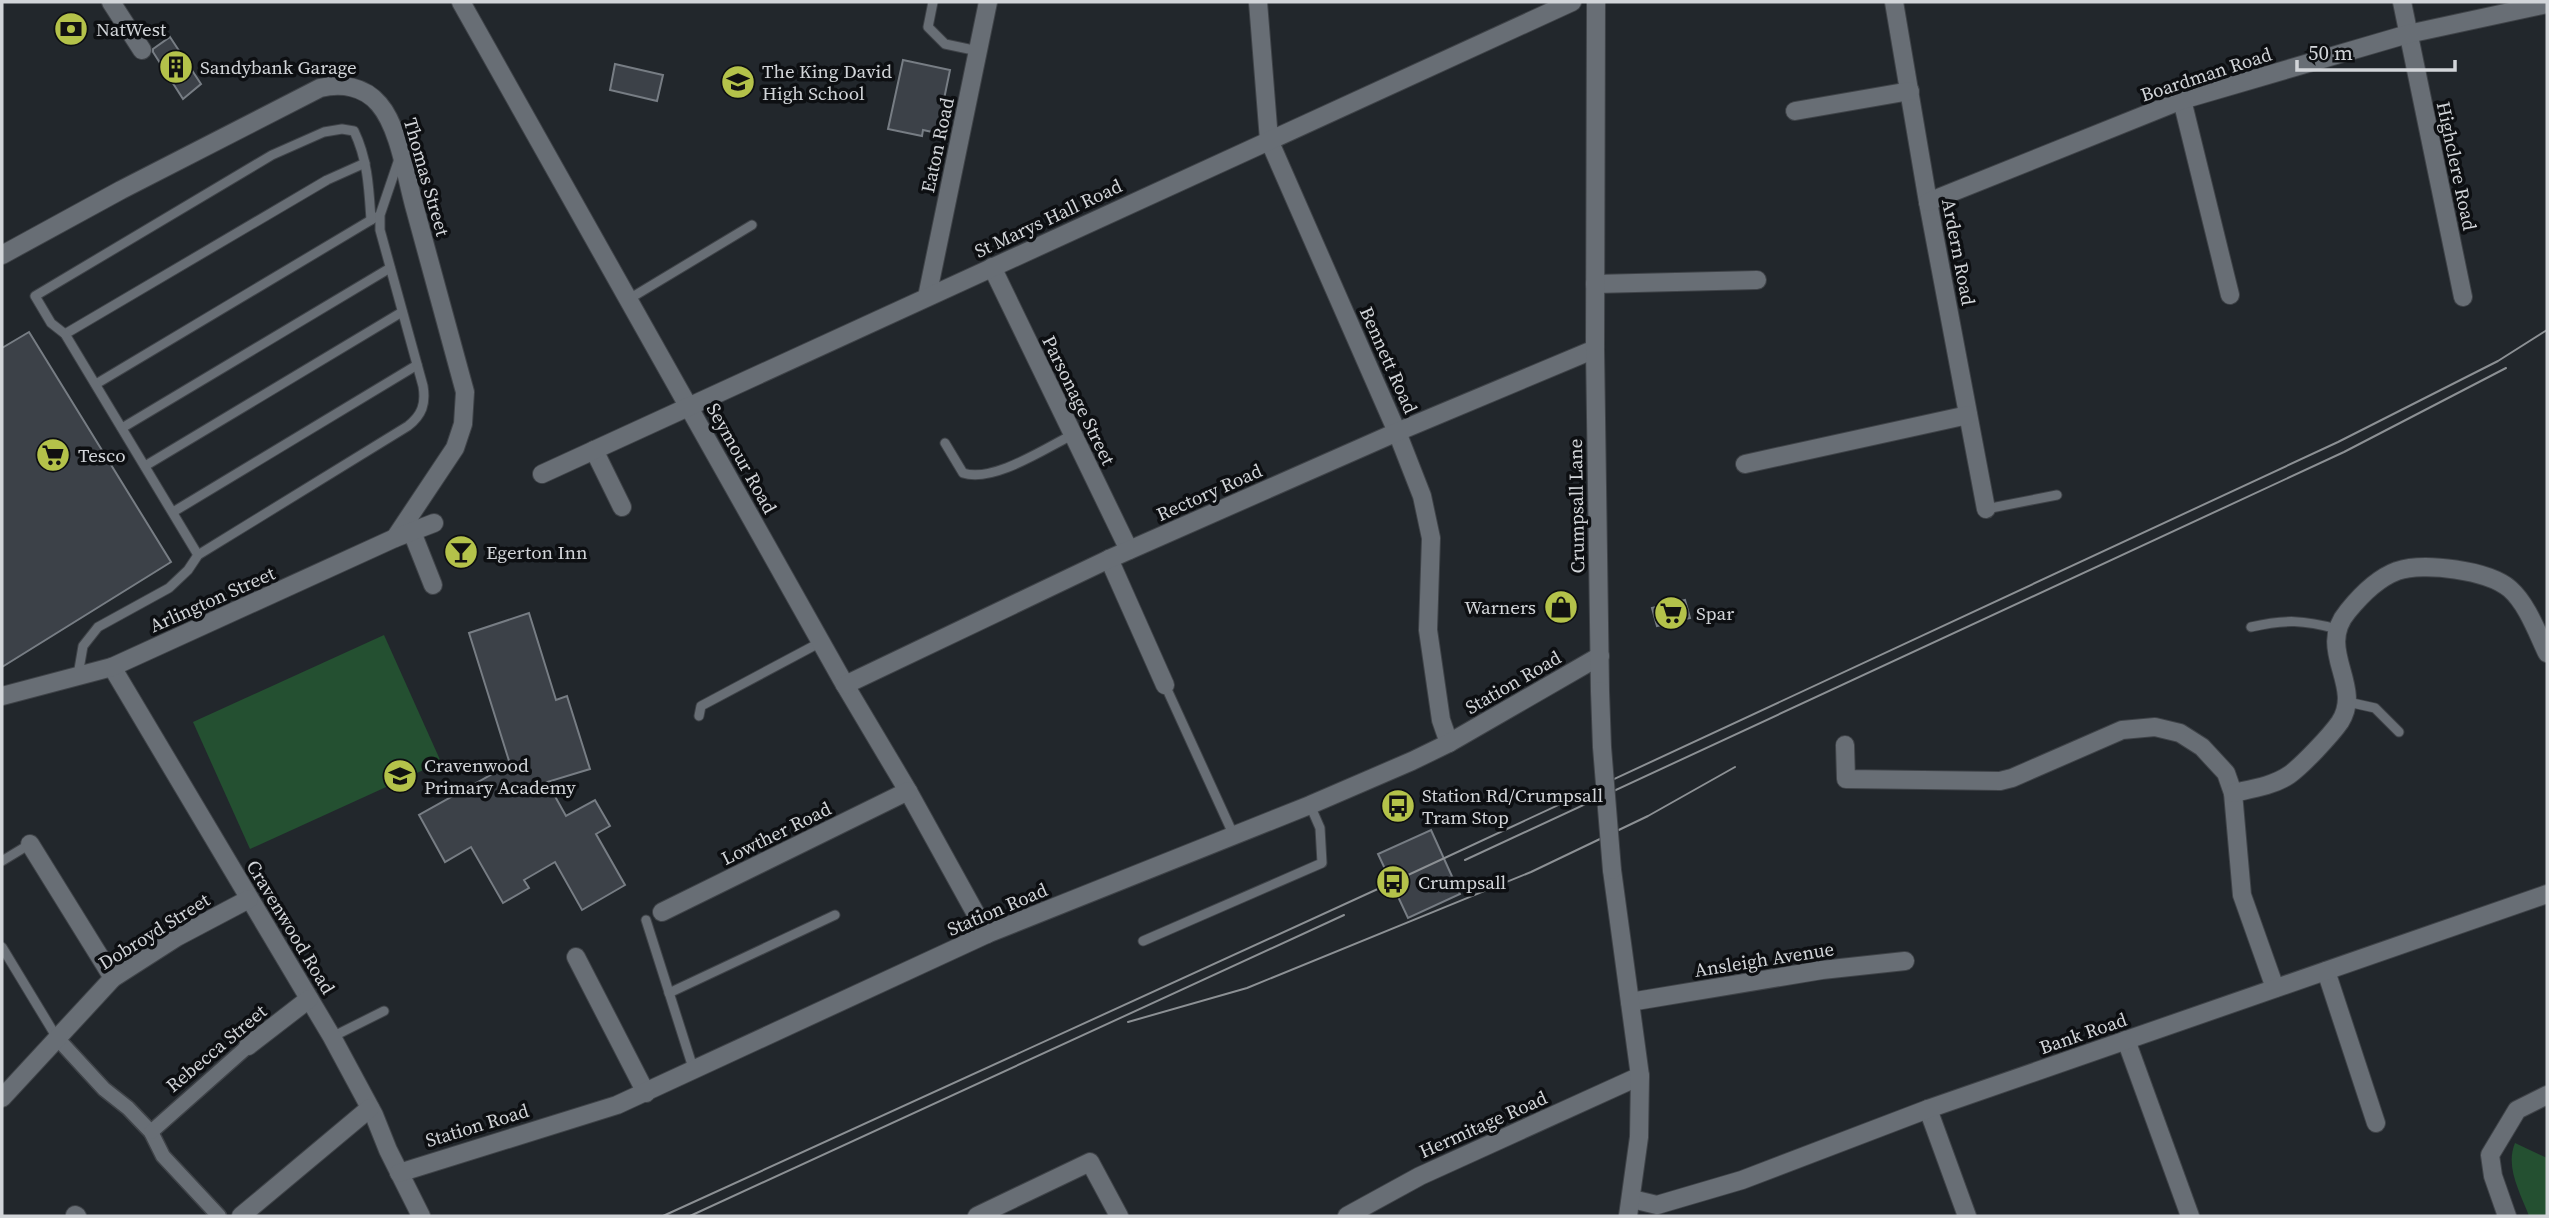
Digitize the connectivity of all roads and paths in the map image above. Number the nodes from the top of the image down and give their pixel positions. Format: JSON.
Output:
{"nodes":[{"id":1,"x":111,"y":2,"type":"edge"},
{"id":2,"x":461,"y":2,"type":"edge"},
{"id":3,"x":933,"y":2,"type":"edge"},
{"id":4,"x":988,"y":2,"type":"edge"},
{"id":5,"x":1258,"y":2,"type":"edge"},
{"id":6,"x":1572,"y":2,"type":"edge"},
{"id":7,"x":1596,"y":2,"type":"edge"},
{"id":8,"x":1894,"y":2,"type":"edge"},
{"id":9,"x":2402,"y":2,"type":"edge"},
{"id":10,"x":2547,"y":4,"type":"edge"},
{"id":11,"x":2407,"y":34,"type":"junction"},
{"id":12,"x":142,"y":50,"type":"dead end"},
{"id":13,"x":978,"y":51,"type":"junction"},
{"id":14,"x":1910,"y":91,"type":"junction"},
{"id":15,"x":2182,"y":100,"type":"junction"},
{"id":16,"x":1795,"y":111,"type":"dead end"},
{"id":17,"x":1269,"y":140,"type":"junction"},
{"id":18,"x":400,"y":154,"type":"junction"},
{"id":19,"x":365,"y":163,"type":"junction"},
{"id":20,"x":1928,"y":202,"type":"junction"},
{"id":21,"x":380,"y":215,"type":"junction"},
{"id":22,"x":370,"y":220,"type":"junction"},
{"id":23,"x":752,"y":225,"type":"dead end"},
{"id":24,"x":2,"y":255,"type":"edge"},
{"id":25,"x":992,"y":267,"type":"junction"},
{"id":26,"x":390,"y":268,"type":"junction"},
{"id":27,"x":1757,"y":280,"type":"dead end"},
{"id":28,"x":1595,"y":284,"type":"junction"},
{"id":29,"x":2230,"y":295,"type":"dead end"},
{"id":30,"x":927,"y":297,"type":"junction"},
{"id":31,"x":2463,"y":297,"type":"dead end"},
{"id":32,"x":629,"y":299,"type":"junction"},
{"id":33,"x":402,"y":312,"type":"junction"},
{"id":34,"x":65,"y":334,"type":"junction"},
{"id":35,"x":1595,"y":349,"type":"junction"},
{"id":36,"x":417,"y":365,"type":"junction"},
{"id":37,"x":96,"y":384,"type":"junction"},
{"id":38,"x":688,"y":406,"type":"junction"},
{"id":39,"x":1968,"y":415,"type":"junction"},
{"id":40,"x":122,"y":428,"type":"junction"},
{"id":41,"x":1397,"y":432,"type":"junction"},
{"id":42,"x":1072,"y":435,"type":"junction"},
{"id":43,"x":945,"y":443,"type":"dead end"},
{"id":44,"x":594,"y":450,"type":"junction"},
{"id":45,"x":1745,"y":464,"type":"dead end"},
{"id":46,"x":145,"y":466,"type":"junction"},
{"id":47,"x":542,"y":474,"type":"dead end"},
{"id":48,"x":2057,"y":495,"type":"dead end"},
{"id":49,"x":622,"y":507,"type":"dead end"},
{"id":50,"x":1986,"y":509,"type":"joint"},
{"id":51,"x":173,"y":512,"type":"junction"},
{"id":52,"x":434,"y":523,"type":"dead end"},
{"id":53,"x":404,"y":535,"type":"junction"},
{"id":54,"x":1129,"y":550,"type":"junction"},
{"id":55,"x":198,"y":555,"type":"junction"},
{"id":56,"x":1108,"y":559,"type":"junction"},
{"id":57,"x":432,"y":585,"type":"dead end"},
{"id":58,"x":2251,"y":627,"type":"dead end"},
{"id":59,"x":2337,"y":629,"type":"junction"},
{"id":60,"x":821,"y":642,"type":"junction"},
{"id":61,"x":2547,"y":653,"type":"edge"},
{"id":62,"x":1600,"y":656,"type":"junction"},
{"id":63,"x":112,"y":667,"type":"junction"},
{"id":64,"x":78,"y":677,"type":"junction"},
{"id":65,"x":845,"y":685,"type":"junction"},
{"id":66,"x":1165,"y":685,"type":"joint"},
{"id":67,"x":2,"y":696,"type":"edge"},
{"id":68,"x":2348,"y":702,"type":"junction"},
{"id":69,"x":699,"y":716,"type":"dead end"},
{"id":70,"x":2399,"y":732,"type":"dead end"},
{"id":71,"x":1449,"y":743,"type":"junction"},
{"id":72,"x":1845,"y":745,"type":"dead end"},
{"id":73,"x":908,"y":791,"type":"junction"},
{"id":74,"x":2233,"y":793,"type":"junction"},
{"id":75,"x":1310,"y":805,"type":"junction"},
{"id":76,"x":1234,"y":836,"type":"junction"},
{"id":77,"x":30,"y":844,"type":"joint"},
{"id":78,"x":2,"y":861,"type":"edge"},
{"id":79,"x":2547,"y":894,"type":"edge"},
{"id":80,"x":249,"y":899,"type":"junction"},
{"id":81,"x":835,"y":915,"type":"dead end"},
{"id":82,"x":654,"y":916,"type":"joint"},
{"id":83,"x":987,"y":934,"type":"junction"},
{"id":84,"x":1143,"y":941,"type":"dead end"},
{"id":85,"x":2,"y":947,"type":"edge"},
{"id":86,"x":576,"y":957,"type":"dead end"},
{"id":87,"x":1905,"y":961,"type":"dead end"},
{"id":88,"x":2326,"y":971,"type":"junction"},
{"id":89,"x":113,"y":978,"type":"junction"},
{"id":90,"x":2275,"y":988,"type":"junction"},
{"id":91,"x":669,"y":993,"type":"junction"},
{"id":92,"x":309,"y":999,"type":"junction"},
{"id":93,"x":1630,"y":1002,"type":"junction"},
{"id":94,"x":384,"y":1011,"type":"dead end"},
{"id":95,"x":331,"y":1037,"type":"junction"},
{"id":96,"x":57,"y":1038,"type":"junction"},
{"id":97,"x":2126,"y":1040,"type":"junction"},
{"id":98,"x":248,"y":1046,"type":"joint"},
{"id":99,"x":694,"y":1071,"type":"junction"},
{"id":100,"x":1640,"y":1076,"type":"junction"},
{"id":101,"x":646,"y":1093,"type":"junction"},
{"id":102,"x":2547,"y":1095,"type":"edge"},
{"id":103,"x":2,"y":1098,"type":"edge"},
{"id":104,"x":370,"y":1108,"type":"junction"},
{"id":105,"x":1928,"y":1109,"type":"junction"},
{"id":106,"x":2376,"y":1123,"type":"dead end"},
{"id":107,"x":151,"y":1132,"type":"junction"},
{"id":108,"x":399,"y":1173,"type":"junction"},
{"id":109,"x":1630,"y":1208,"type":"edge"},
{"id":110,"x":219,"y":1216,"type":"edge"},
{"id":111,"x":241,"y":1216,"type":"edge"},
{"id":112,"x":421,"y":1216,"type":"edge"},
{"id":113,"x":977,"y":1216,"type":"edge"},
{"id":114,"x":1119,"y":1216,"type":"edge"},
{"id":115,"x":1347,"y":1216,"type":"edge"},
{"id":116,"x":1967,"y":1216,"type":"edge"},
{"id":117,"x":2190,"y":1216,"type":"edge"},
{"id":118,"x":2507,"y":1216,"type":"edge"}],
"edges":[{"from":1,"to":12,"type":"street"},
{"from":2,"to":32,"type":"street","name":"Seymour Road"},
{"from":3,"to":13,"type":"lane"},
{"from":4,"to":13,"type":"street","name":"Eaton Road"},
{"from":5,"to":17,"type":"street","name":"Bennett Road"},
{"from":6,"to":17,"type":"street","name":"St Marys Hall Road"},
{"from":7,"to":28,"type":"street","name":"Crumpsall Lane"},
{"from":8,"to":14,"type":"street","name":"Ardern Road"},
{"from":9,"to":11,"type":"street","name":"Highclere Road"},
{"from":10,"to":11,"type":"street","name":"Boardman Road"},
{"from":11,"to":15,"type":"street","name":"Boardman Road"},
{"from":11,"to":31,"type":"street","name":"Highclere Road"},
{"from":13,"to":30,"type":"street","name":"Eaton Road"},
{"from":14,"to":16,"type":"street"},
{"from":14,"to":20,"type":"street","name":"Ardern Road"},
{"from":15,"to":20,"type":"street","name":"Boardman Road"},
{"from":15,"to":29,"type":"street"},
{"from":17,"to":25,"type":"street","name":"St Marys Hall Road"},
{"from":17,"to":41,"type":"street","name":"Bennett Road"},
{"from":18,"to":21,"type":"lane"},
{"from":18,"to":24,"type":"street","name":"Thomas Street"},
{"from":18,"to":53,"type":"street","name":"Thomas Street"},
{"from":19,"to":22,"type":"lane"},
{"from":19,"to":34,"type":"lane"},
{"from":19,"to":34,"type":"lane"},
{"from":20,"to":39,"type":"street","name":"Ardern Road"},
{"from":21,"to":22,"type":"lane"},
{"from":21,"to":26,"type":"lane"},
{"from":22,"to":37,"type":"lane"},
{"from":23,"to":32,"type":"lane"},
{"from":25,"to":30,"type":"street","name":"St Marys Hall Road"},
{"from":25,"to":42,"type":"street","name":"Parsonage Street"},
{"from":26,"to":33,"type":"lane"},
{"from":26,"to":40,"type":"lane"},
{"from":27,"to":28,"type":"street"},
{"from":28,"to":35,"type":"street","name":"Crumpsall Lane"},
{"from":30,"to":38,"type":"street","name":"St Marys Hall Road"},
{"from":32,"to":38,"type":"street","name":"Seymour Road"},
{"from":33,"to":36,"type":"lane"},
{"from":33,"to":46,"type":"lane"},
{"from":34,"to":37,"type":"lane"},
{"from":35,"to":41,"type":"street","name":"Rectory Road"},
{"from":35,"to":62,"type":"street","name":"Crumpsall Lane"},
{"from":36,"to":51,"type":"lane"},
{"from":36,"to":55,"type":"lane"},
{"from":37,"to":40,"type":"lane"},
{"from":38,"to":44,"type":"street","name":"St Marys Hall Road"},
{"from":38,"to":60,"type":"street","name":"Seymour Road"},
{"from":39,"to":45,"type":"street"},
{"from":39,"to":50,"type":"street","name":"Ardern Road"},
{"from":40,"to":46,"type":"lane"},
{"from":41,"to":54,"type":"street","name":"Rectory Road"},
{"from":41,"to":71,"type":"street","name":"Bennett Road"},
{"from":42,"to":43,"type":"lane"},
{"from":42,"to":54,"type":"street","name":"Parsonage Street"},
{"from":44,"to":47,"type":"street","name":"St Marys Hall Road"},
{"from":44,"to":49,"type":"street"},
{"from":46,"to":51,"type":"lane"},
{"from":48,"to":50,"type":"lane"},
{"from":51,"to":55,"type":"lane"},
{"from":52,"to":53,"type":"street","name":"Arlington Street"},
{"from":53,"to":57,"type":"street"},
{"from":53,"to":63,"type":"street","name":"Arlington Street"},
{"from":54,"to":56,"type":"street","name":"Rectory Road"},
{"from":55,"to":64,"type":"lane"},
{"from":56,"to":65,"type":"street","name":"Rectory Road"},
{"from":56,"to":66,"type":"street"},
{"from":58,"to":59,"type":"lane"},
{"from":59,"to":61,"type":"street"},
{"from":59,"to":68,"type":"street"},
{"from":60,"to":65,"type":"street","name":"Seymour Road"},
{"from":60,"to":69,"type":"lane"},
{"from":62,"to":71,"type":"street","name":"Station Road"},
{"from":62,"to":93,"type":"street","name":"Crumpsall Lane","bridge":true},
{"from":63,"to":64,"type":"street","name":"Arlington Street"},
{"from":63,"to":80,"type":"street","name":"Cravenwood Road"},
{"from":64,"to":67,"type":"street","name":"Arlington Street"},
{"from":65,"to":73,"type":"street","name":"Seymour Road"},
{"from":66,"to":76,"type":"lane"},
{"from":68,"to":70,"type":"lane"},
{"from":68,"to":74,"type":"street"},
{"from":71,"to":75,"type":"street","name":"Station Road"},
{"from":72,"to":74,"type":"street"},
{"from":73,"to":82,"type":"street","name":"Lowther Road"},
{"from":73,"to":83,"type":"street","name":"Seymour Road"},
{"from":74,"to":90,"type":"street"},
{"from":75,"to":76,"type":"street","name":"Station Road"},
{"from":75,"to":84,"type":"lane"},
{"from":76,"to":83,"type":"street","name":"Station Road"},
{"from":77,"to":78,"type":"lane"},
{"from":77,"to":89,"type":"street"},
{"from":79,"to":88,"type":"street","name":"Bank Road"},
{"from":80,"to":89,"type":"street","name":"Dobroyd Street"},
{"from":80,"to":92,"type":"street","name":"Cravenwood Road"},
{"from":81,"to":91,"type":"lane"},
{"from":82,"to":91,"type":"lane"},
{"from":83,"to":99,"type":"street","name":"Station Road"},
{"from":85,"to":96,"type":"lane"},
{"from":86,"to":101,"type":"street"},
{"from":87,"to":93,"type":"street","name":"Ansleigh Avenue"},
{"from":88,"to":90,"type":"street","name":"Bank Road"},
{"from":88,"to":106,"type":"street"},
{"from":89,"to":96,"type":"street","name":"Dobroyd Street"},
{"from":90,"to":97,"type":"street","name":"Bank Road"},
{"from":91,"to":99,"type":"lane"},
{"from":92,"to":95,"type":"street","name":"Cravenwood Road"},
{"from":92,"to":98,"type":"street","name":"Rebecca Street"},
{"from":93,"to":100,"type":"street","name":"Crumpsall Lane"},
{"from":94,"to":95,"type":"lane"},
{"from":95,"to":104,"type":"street","name":"Cravenwood Road"},
{"from":96,"to":103,"type":"street","name":"Dobroyd Street"},
{"from":96,"to":107,"type":"street"},
{"from":97,"to":105,"type":"street","name":"Bank Road"},
{"from":97,"to":117,"type":"street"},
{"from":98,"to":107,"type":"street","name":"Rebecca Street"},
{"from":99,"to":101,"type":"street","name":"Station Road"},
{"from":100,"to":109,"type":"street","name":"Crumpsall Lane"},
{"from":100,"to":115,"type":"street","name":"Hermitage Road"},
{"from":101,"to":108,"type":"street","name":"Station Road"},
{"from":102,"to":118,"type":"street"},
{"from":104,"to":108,"type":"street","name":"Cravenwood Road"},
{"from":104,"to":111,"type":"street"},
{"from":105,"to":109,"type":"street","name":"Bank Road"},
{"from":105,"to":116,"type":"street"},
{"from":107,"to":110,"type":"street"},
{"from":108,"to":112,"type":"street","name":"Cravenwood Road"},
{"from":113,"to":114,"type":"street"}]}
